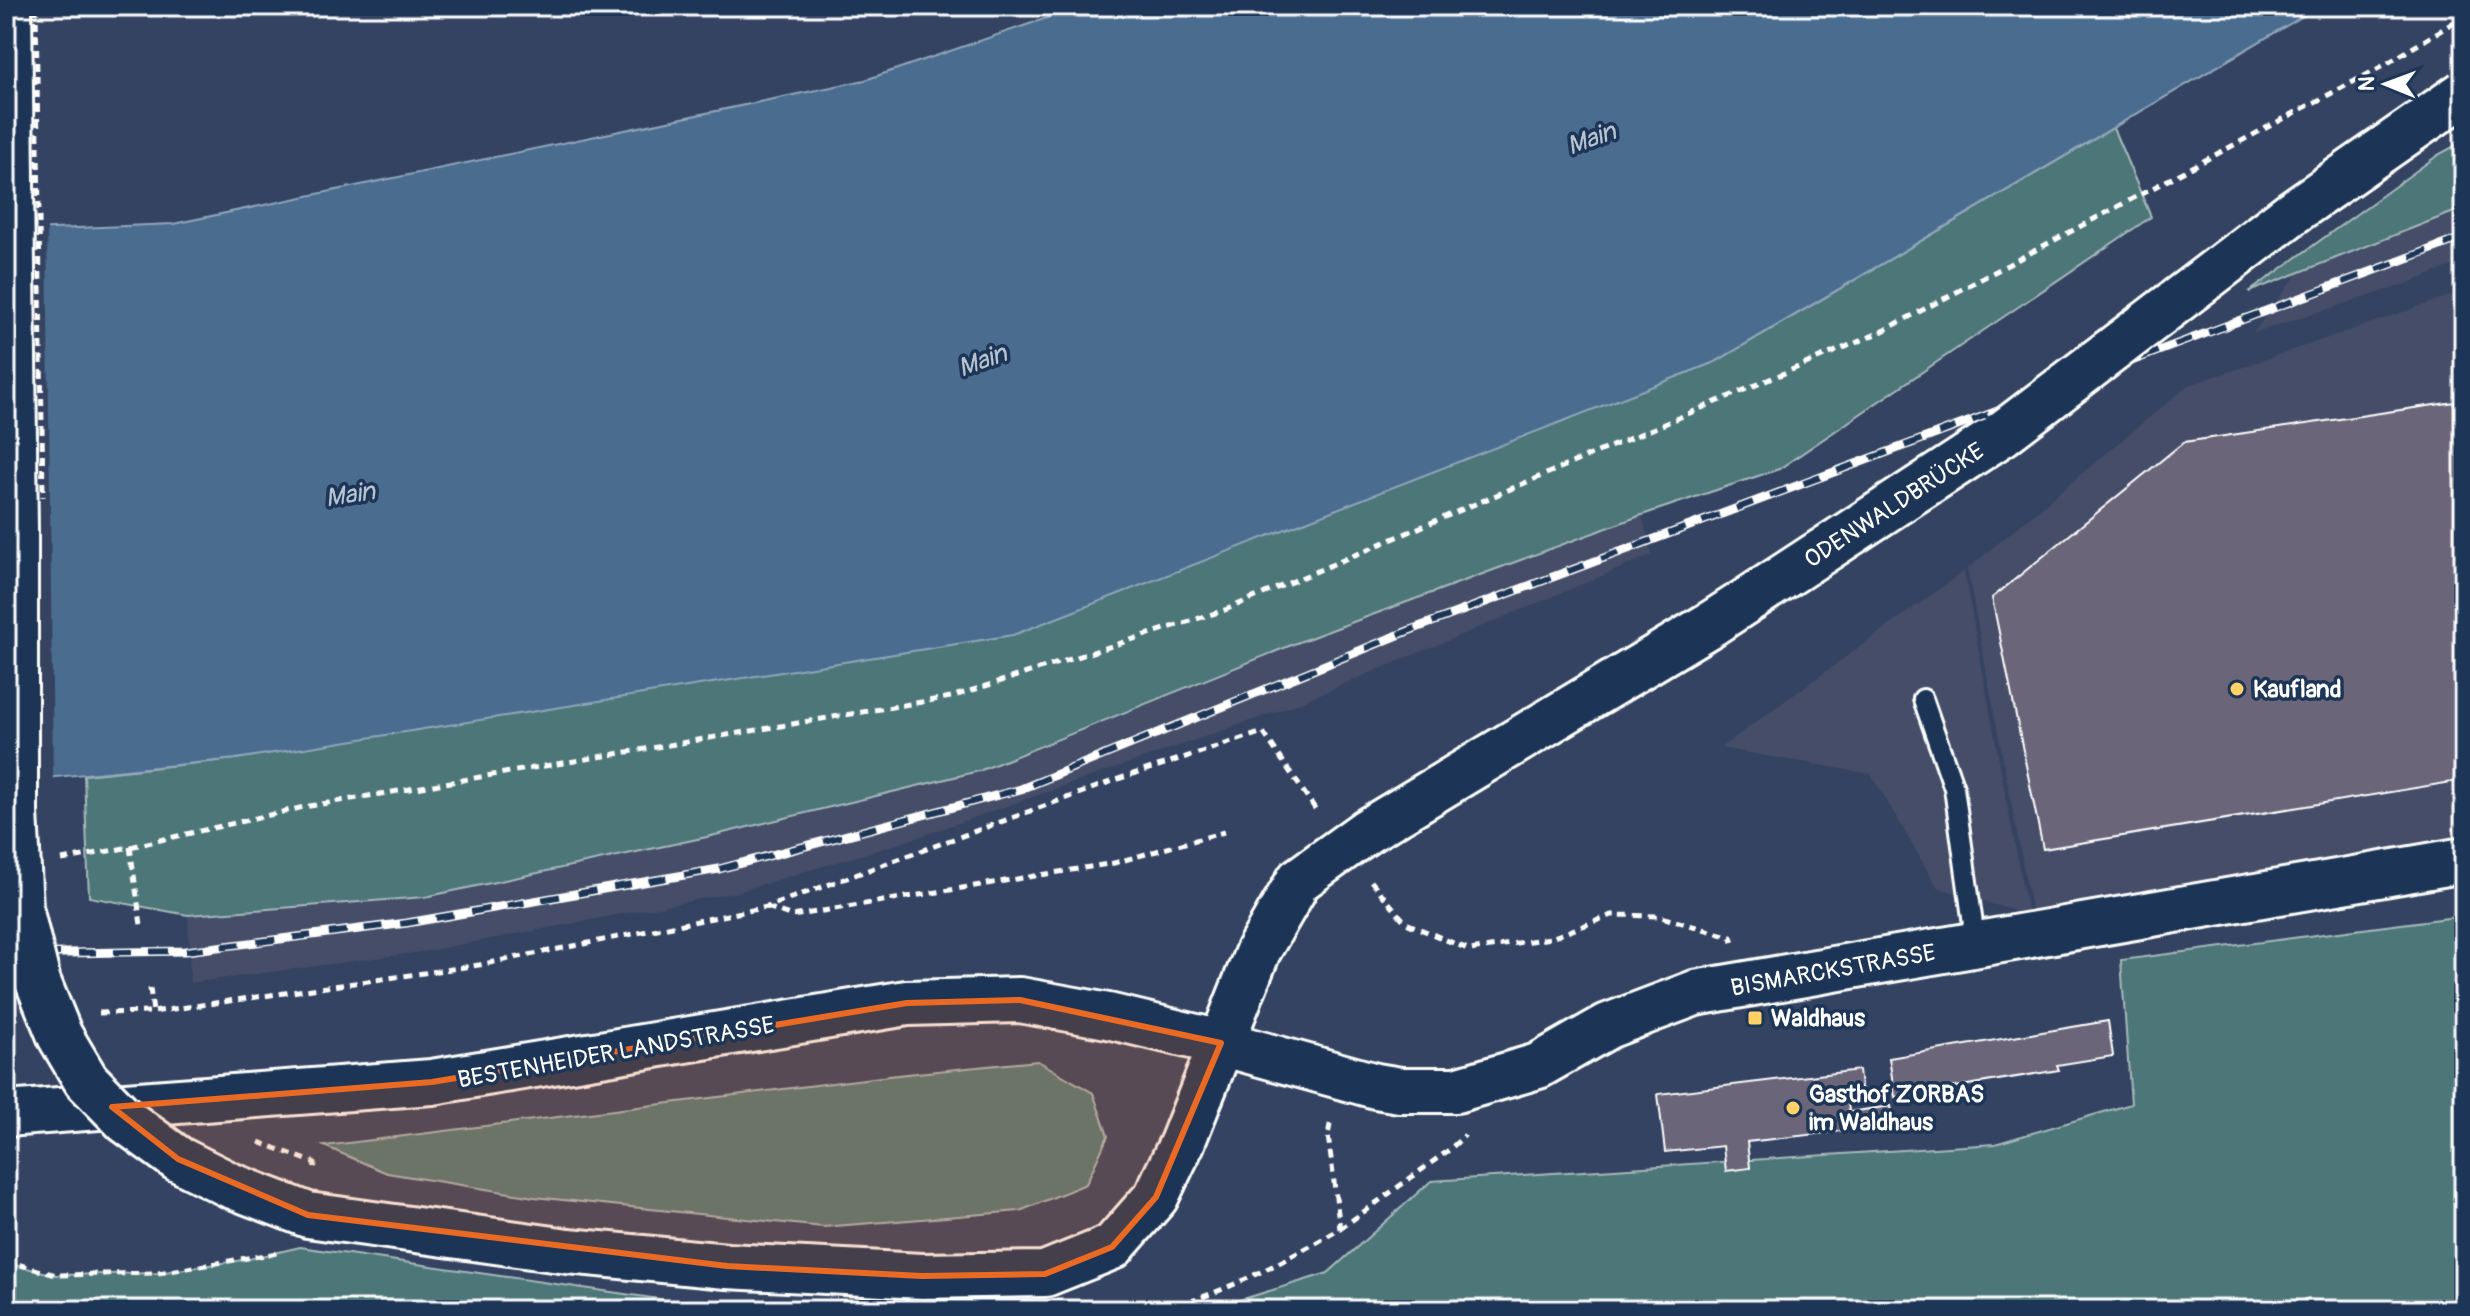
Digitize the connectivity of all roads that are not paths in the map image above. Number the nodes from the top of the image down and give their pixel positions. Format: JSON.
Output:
{"nodes":[{"id":1,"x":9,"y":6,"type":"edge"},
{"id":2,"x":2464,"y":93,"type":"edge"},
{"id":3,"x":1923,"y":699,"type":"dead end"},
{"id":4,"x":2464,"y":860,"type":"edge"},
{"id":5,"x":1976,"y":946,"type":"junction"},
{"id":6,"x":1221,"y":1043,"type":"junction"},
{"id":7,"x":6,"y":1114,"type":"edge"}],
"edges":[{"from":1,"to":6,"type":"main road","bridge":true},
{"from":2,"to":6,"type":"main road","name":"ODENWALDBRÜCKE","bridge":true},
{"from":3,"to":5,"type":"lane"},
{"from":4,"to":5,"type":"main road","name":"BISMARCKSTRASSE"},
{"from":5,"to":6,"type":"main road","name":"BISMARCKSTRASSE"},
{"from":6,"to":7,"type":"main road","name":"BESTENHEIDER LANDSTRASSE"}]}
